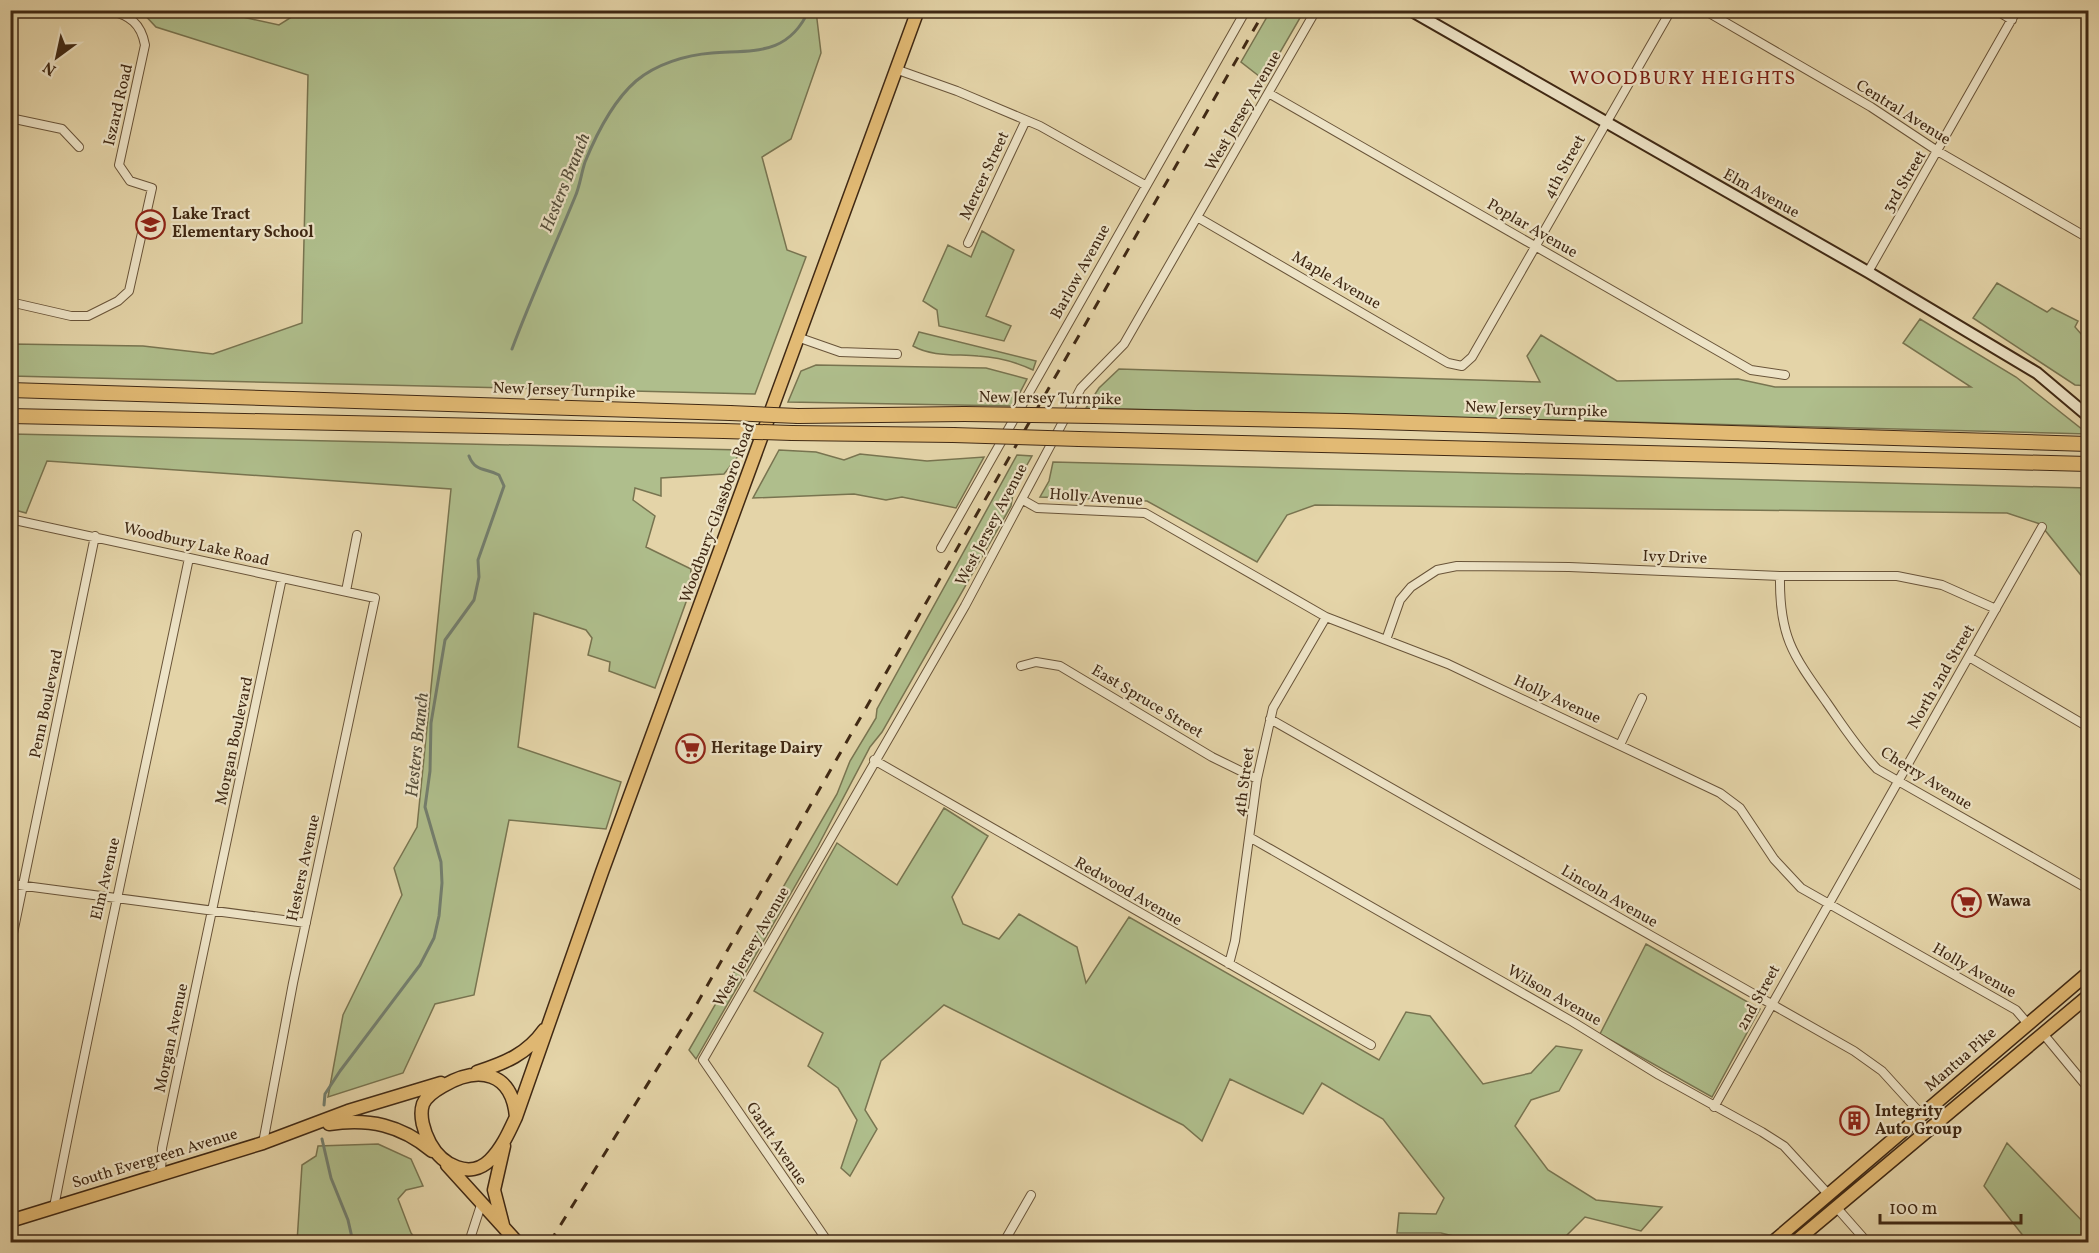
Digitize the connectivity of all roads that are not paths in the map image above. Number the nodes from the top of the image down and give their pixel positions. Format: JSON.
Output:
{"nodes":[{"id":1,"x":109,"y":10,"type":"edge"},
{"id":2,"x":918,"y":10,"type":"edge"},
{"id":3,"x":1246,"y":10,"type":"edge"},
{"id":4,"x":1317,"y":10,"type":"edge"},
{"id":5,"x":1410,"y":10,"type":"edge"},
{"id":6,"x":1671,"y":10,"type":"edge"},
{"id":7,"x":1704,"y":10,"type":"edge"},
{"id":8,"x":1996,"y":10,"type":"edge"},
{"id":9,"x":2017,"y":10,"type":"edge"},
{"id":10,"x":2012,"y":20,"type":"junction"},
{"id":11,"x":898,"y":70,"type":"junction"},
{"id":12,"x":1270,"y":94,"type":"junction"},
{"id":13,"x":10,"y":118,"type":"edge"},
{"id":14,"x":1026,"y":120,"type":"junction"},
{"id":15,"x":1605,"y":123,"type":"junction"},
{"id":16,"x":79,"y":147,"type":"dead end"},
{"id":17,"x":1939,"y":152,"type":"junction"},
{"id":18,"x":1145,"y":184,"type":"junction"},
{"id":19,"x":1197,"y":217,"type":"junction"},
{"id":20,"x":2088,"y":238,"type":"edge"},
{"id":21,"x":968,"y":243,"type":"dead end"},
{"id":22,"x":1536,"y":247,"type":"junction"},
{"id":23,"x":1868,"y":272,"type":"junction"},
{"id":24,"x":10,"y":302,"type":"edge"},
{"id":25,"x":800,"y":338,"type":"junction"},
{"id":26,"x":897,"y":354,"type":"dead end"},
{"id":27,"x":1462,"y":366,"type":"joint"},
{"id":28,"x":1785,"y":375,"type":"dead end"},
{"id":29,"x":10,"y":390,"type":"edge"},
{"id":30,"x":10,"y":416,"type":"edge"},
{"id":31,"x":2088,"y":416,"type":"edge"},
{"id":32,"x":2088,"y":444,"type":"edge"},
{"id":33,"x":2088,"y":464,"type":"edge"},
{"id":34,"x":1023,"y":500,"type":"junction"},
{"id":35,"x":10,"y":519,"type":"edge"},
{"id":36,"x":2042,"y":527,"type":"dead end"},
{"id":37,"x":357,"y":535,"type":"dead end"},
{"id":38,"x":95,"y":536,"type":"junction"},
{"id":39,"x":941,"y":548,"type":"dead end"},
{"id":40,"x":189,"y":558,"type":"junction"},
{"id":41,"x":1779,"y":576,"type":"junction"},
{"id":42,"x":282,"y":578,"type":"junction"},
{"id":43,"x":346,"y":591,"type":"junction"},
{"id":44,"x":375,"y":598,"type":"joint"},
{"id":45,"x":1996,"y":609,"type":"junction"},
{"id":46,"x":1326,"y":617,"type":"junction"},
{"id":47,"x":1386,"y":640,"type":"junction"},
{"id":48,"x":1969,"y":657,"type":"junction"},
{"id":49,"x":1021,"y":666,"type":"dead end"},
{"id":50,"x":1642,"y":698,"type":"dead end"},
{"id":51,"x":1270,"y":718,"type":"junction"},
{"id":52,"x":2088,"y":727,"type":"edge"},
{"id":53,"x":1620,"y":744,"type":"junction"},
{"id":54,"x":874,"y":760,"type":"junction"},
{"id":55,"x":1257,"y":779,"type":"junction"},
{"id":56,"x":1897,"y":781,"type":"junction"},
{"id":57,"x":1251,"y":838,"type":"junction"},
{"id":58,"x":10,"y":884,"type":"edge"},
{"id":59,"x":24,"y":886,"type":"junction"},
{"id":60,"x":2088,"y":889,"type":"edge"},
{"id":61,"x":118,"y":898,"type":"junction"},
{"id":62,"x":1829,"y":903,"type":"junction"},
{"id":63,"x":213,"y":910,"type":"junction"},
{"id":64,"x":306,"y":923,"type":"junction"},
{"id":65,"x":10,"y":948,"type":"edge"},
{"id":66,"x":1229,"y":964,"type":"junction"},
{"id":67,"x":2088,"y":972,"type":"edge"},
{"id":68,"x":2088,"y":996,"type":"edge"},
{"id":69,"x":1770,"y":1004,"type":"junction"},
{"id":70,"x":2028,"y":1024,"type":"junction"},
{"id":71,"x":546,"y":1026,"type":"junction"},
{"id":72,"x":2045,"y":1036,"type":"junction"},
{"id":73,"x":1371,"y":1045,"type":"dead end"},
{"id":74,"x":703,"y":1060,"type":"joint"},
{"id":75,"x":467,"y":1076,"type":"junction"},
{"id":76,"x":453,"y":1081,"type":"junction"},
{"id":77,"x":2088,"y":1088,"type":"edge"},
{"id":78,"x":1714,"y":1107,"type":"junction"},
{"id":79,"x":1922,"y":1115,"type":"junction"},
{"id":80,"x":516,"y":1117,"type":"junction"},
{"id":81,"x":308,"y":1127,"type":"junction"},
{"id":82,"x":507,"y":1136,"type":"junction"},
{"id":83,"x":263,"y":1143,"type":"junction"},
{"id":84,"x":441,"y":1159,"type":"junction"},
{"id":85,"x":161,"y":1173,"type":"junction"},
{"id":86,"x":1031,"y":1195,"type":"dead end"},
{"id":87,"x":1829,"y":1195,"type":"junction"},
{"id":88,"x":481,"y":1205,"type":"junction"},
{"id":89,"x":54,"y":1207,"type":"junction"},
{"id":90,"x":1837,"y":1208,"type":"junction"},
{"id":91,"x":10,"y":1221,"type":"edge"},
{"id":92,"x":505,"y":1230,"type":"junction"},
{"id":93,"x":469,"y":1242,"type":"edge"},
{"id":94,"x":517,"y":1242,"type":"edge"},
{"id":95,"x":828,"y":1242,"type":"edge"},
{"id":96,"x":1004,"y":1242,"type":"edge"},
{"id":97,"x":1773,"y":1242,"type":"edge"},
{"id":98,"x":1795,"y":1242,"type":"edge"},
{"id":99,"x":1867,"y":1242,"type":"edge"}],
"edges":[{"from":1,"to":24,"type":"street","name":"Iszard Road"},
{"from":2,"to":11,"type":"main road","name":"Woodbury-Glassboro Road"},
{"from":3,"to":18,"type":"street","name":"Barlow Avenue"},
{"from":4,"to":12,"type":"street","name":"West Jersey Avenue"},
{"from":5,"to":15,"type":"main road","name":"Elm Avenue"},
{"from":6,"to":15,"type":"street","name":"4th Street"},
{"from":7,"to":17,"type":"street","name":"Central Avenue"},
{"from":8,"to":10,"type":"street"},
{"from":9,"to":10,"type":"street","name":"3rd Street"},
{"from":10,"to":17,"type":"street","name":"3rd Street"},
{"from":11,"to":14,"type":"street"},
{"from":11,"to":25,"type":"main road","name":"Woodbury-Glassboro Road"},
{"from":12,"to":19,"type":"street","name":"West Jersey Avenue"},
{"from":12,"to":22,"type":"street","name":"Poplar Avenue"},
{"from":13,"to":16,"type":"street"},
{"from":14,"to":18,"type":"street"},
{"from":14,"to":21,"type":"street","name":"Mercer Street"},
{"from":15,"to":22,"type":"street","name":"4th Street"},
{"from":15,"to":23,"type":"main road","name":"Elm Avenue"},
{"from":17,"to":20,"type":"street","name":"Central Avenue"},
{"from":17,"to":23,"type":"street","name":"3rd Street"},
{"from":18,"to":39,"type":"street","name":"Barlow Avenue"},
{"from":19,"to":27,"type":"street","name":"Maple Avenue"},
{"from":19,"to":34,"type":"street","name":"West Jersey Avenue"},
{"from":22,"to":27,"type":"street","name":"4th Street"},
{"from":22,"to":28,"type":"street","name":"Poplar Avenue"},
{"from":23,"to":31,"type":"main road","name":"Elm Avenue"},
{"from":25,"to":26,"type":"street"},
{"from":25,"to":71,"type":"main road","name":"Woodbury-Glassboro Road"},
{"from":29,"to":32,"type":"highway","name":"New Jersey Turnpike","bridge":true},
{"from":30,"to":33,"type":"highway","bridge":true},
{"from":34,"to":46,"type":"street","name":"Holly Avenue"},
{"from":34,"to":54,"type":"street","name":"West Jersey Avenue"},
{"from":35,"to":38,"type":"street","name":"Woodbury Lake Road"},
{"from":36,"to":45,"type":"street","name":"North 2nd Street"},
{"from":37,"to":43,"type":"street"},
{"from":38,"to":40,"type":"street","name":"Woodbury Lake Road"},
{"from":38,"to":59,"type":"street","name":"Penn Boulevard"},
{"from":40,"to":42,"type":"street","name":"Woodbury Lake Road"},
{"from":40,"to":61,"type":"street","name":"Elm Avenue"},
{"from":41,"to":45,"type":"street","name":"Ivy Drive"},
{"from":41,"to":47,"type":"street","name":"Ivy Drive"},
{"from":41,"to":56,"type":"street","name":"Cherry Avenue"},
{"from":42,"to":43,"type":"street","name":"Woodbury Lake Road"},
{"from":42,"to":63,"type":"street","name":"Morgan Boulevard"},
{"from":43,"to":44,"type":"street","name":"Woodbury Lake Road"},
{"from":44,"to":64,"type":"street","name":"Hesters Avenue"},
{"from":45,"to":48,"type":"street","name":"North 2nd Street"},
{"from":46,"to":47,"type":"street","name":"Holly Avenue"},
{"from":46,"to":51,"type":"street","name":"4th Street"},
{"from":47,"to":53,"type":"street","name":"Holly Avenue"},
{"from":48,"to":52,"type":"street"},
{"from":48,"to":56,"type":"street","name":"North 2nd Street"},
{"from":49,"to":55,"type":"street","name":"East Spruce Street"},
{"from":50,"to":53,"type":"street"},
{"from":51,"to":55,"type":"street","name":"4th Street"},
{"from":51,"to":69,"type":"street","name":"Lincoln Avenue"},
{"from":53,"to":62,"type":"street","name":"Holly Avenue"},
{"from":54,"to":66,"type":"street","name":"Redwood Avenue"},
{"from":54,"to":74,"type":"street","name":"West Jersey Avenue"},
{"from":55,"to":57,"type":"street","name":"4th Street"},
{"from":56,"to":60,"type":"street","name":"Cherry Avenue"},
{"from":56,"to":62,"type":"street","name":"North 2nd Street"},
{"from":57,"to":66,"type":"street","name":"4th Street"},
{"from":57,"to":78,"type":"street","name":"Wilson Avenue"},
{"from":58,"to":59,"type":"street"},
{"from":59,"to":61,"type":"street"},
{"from":59,"to":65,"type":"street","name":"Penn Boulevard"},
{"from":61,"to":63,"type":"street"},
{"from":61,"to":89,"type":"street","name":"Elm Avenue"},
{"from":62,"to":69,"type":"street","name":"2nd Street"},
{"from":62,"to":70,"type":"street","name":"Holly Avenue"},
{"from":63,"to":64,"type":"street"},
{"from":63,"to":85,"type":"street","name":"Morgan Avenue"},
{"from":64,"to":83,"type":"street","name":"Hesters Avenue"},
{"from":66,"to":73,"type":"street","name":"Redwood Avenue"},
{"from":67,"to":70,"type":"main road","name":"Mantua Pike"},
{"from":68,"to":72,"type":"main road","name":"Mantua Pike"},
{"from":69,"to":78,"type":"street","name":"2nd Street"},
{"from":69,"to":79,"type":"street","name":"Lincoln Avenue"},
{"from":70,"to":79,"type":"main road","name":"Mantua Pike"},
{"from":71,"to":75,"type":"main road","name":"Woodbury-Glassboro Road"},
{"from":71,"to":80,"type":"main road","name":"Woodbury-Glassboro Road"},
{"from":72,"to":77,"type":"street"},
{"from":72,"to":90,"type":"main road","name":"Mantua Pike"},
{"from":74,"to":95,"type":"street","name":"Gantt Avenue"},
{"from":75,"to":76,"type":"main road"},
{"from":75,"to":80,"type":"main road"},
{"from":76,"to":81,"type":"main road","name":"South Evergreen Avenue"},
{"from":76,"to":84,"type":"main road"},
{"from":78,"to":87,"type":"street","name":"Wilson Avenue"},
{"from":79,"to":87,"type":"main road","name":"Mantua Pike"},
{"from":80,"to":82,"type":"main road"},
{"from":81,"to":83,"type":"main road","name":"South Evergreen Avenue"},
{"from":81,"to":84,"type":"main road","name":"South Evergreen Avenue"},
{"from":82,"to":84,"type":"main road"},
{"from":82,"to":92,"type":"main road","name":"South Evergreen Avenue"},
{"from":83,"to":85,"type":"main road","name":"South Evergreen Avenue"},
{"from":84,"to":88,"type":"main road","name":"South Evergreen Avenue"},
{"from":85,"to":89,"type":"main road","name":"South Evergreen Avenue"},
{"from":86,"to":96,"type":"street"},
{"from":87,"to":97,"type":"main road","name":"Mantua Pike"},
{"from":88,"to":92,"type":"main road","name":"South Evergreen Avenue"},
{"from":88,"to":93,"type":"street"},
{"from":89,"to":91,"type":"main road","name":"South Evergreen Avenue"},
{"from":90,"to":98,"type":"main road","name":"Mantua Pike"},
{"from":90,"to":99,"type":"street"},
{"from":92,"to":94,"type":"main road","name":"South Evergreen Avenue"}]}
